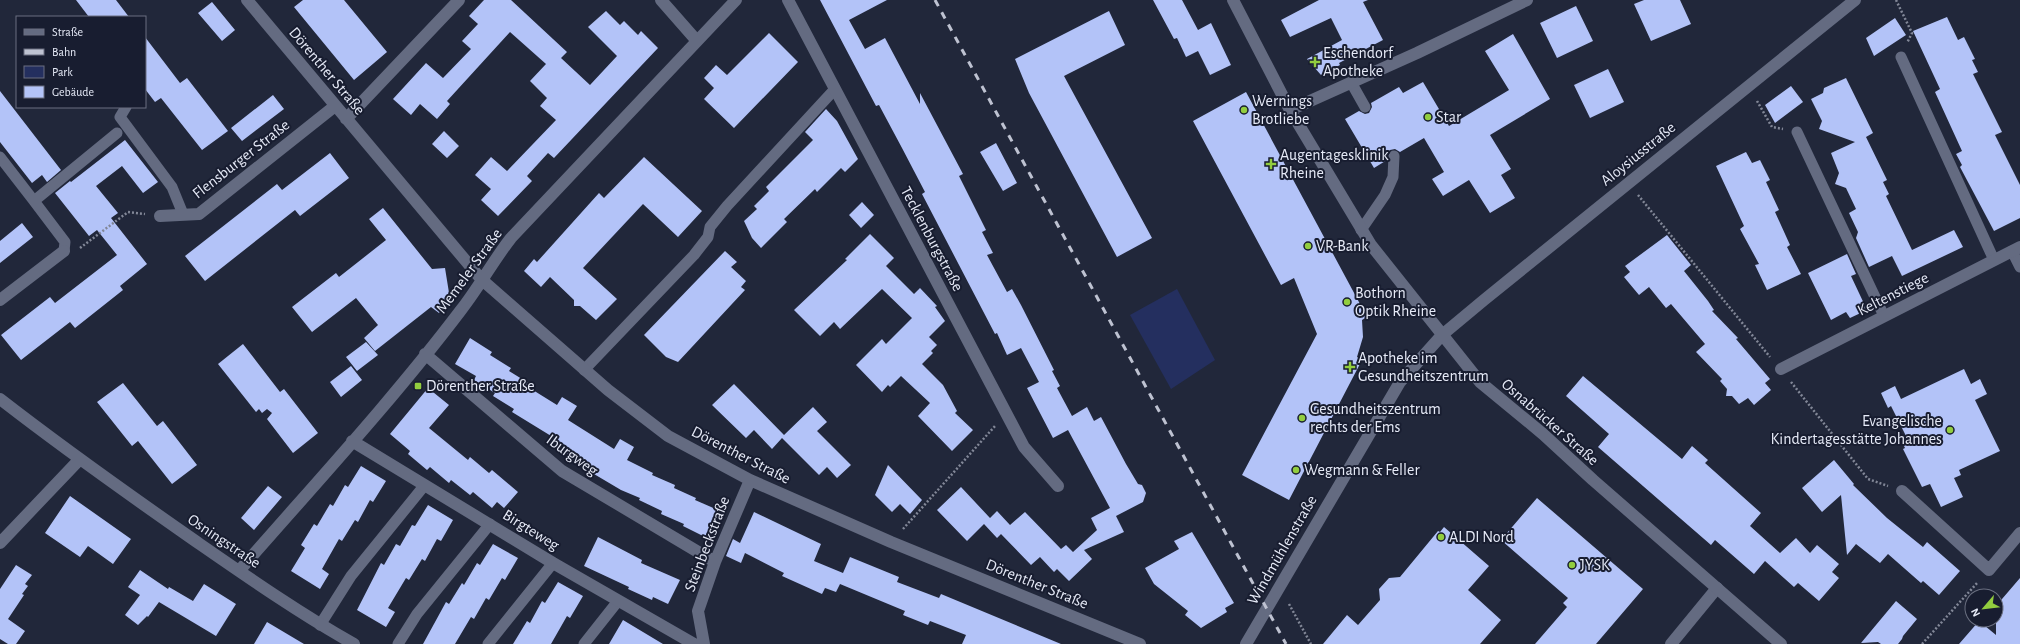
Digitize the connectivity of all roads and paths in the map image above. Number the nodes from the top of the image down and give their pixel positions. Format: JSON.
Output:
{"nodes":[{"id":1,"x":247,"y":0,"type":"edge"},
{"id":2,"x":459,"y":0,"type":"edge"},
{"id":3,"x":661,"y":0,"type":"edge"},
{"id":4,"x":736,"y":0,"type":"edge"},
{"id":5,"x":788,"y":0,"type":"edge"},
{"id":6,"x":1233,"y":0,"type":"edge"},
{"id":7,"x":1527,"y":0,"type":"edge"},
{"id":8,"x":1855,"y":0,"type":"edge"},
{"id":9,"x":1896,"y":0,"type":"edge"},
{"id":10,"x":697,"y":41,"type":"junction"},
{"id":11,"x":1901,"y":56,"type":"joint"},
{"id":12,"x":1352,"y":84,"type":"junction"},
{"id":13,"x":835,"y":89,"type":"junction"},
{"id":14,"x":335,"y":106,"type":"junction"},
{"id":15,"x":1365,"y":107,"type":"dead end"},
{"id":16,"x":125,"y":108,"type":"edge"},
{"id":17,"x":1290,"y":110,"type":"junction"},
{"id":18,"x":1763,"y":112,"type":"dead end"},
{"id":19,"x":346,"y":119,"type":"junction"},
{"id":20,"x":1772,"y":127,"type":"dead end"},
{"id":21,"x":1797,"y":132,"type":"dead end"},
{"id":22,"x":117,"y":133,"type":"dead end"},
{"id":23,"x":1394,"y":156,"type":"dead end"},
{"id":24,"x":0,"y":157,"type":"edge"},
{"id":25,"x":1628,"y":183,"type":"junction"},
{"id":26,"x":34,"y":201,"type":"junction"},
{"id":27,"x":183,"y":214,"type":"junction"},
{"id":28,"x":160,"y":216,"type":"joint"},
{"id":29,"x":1361,"y":230,"type":"junction"},
{"id":30,"x":2016,"y":249,"type":"edge"},
{"id":31,"x":64,"y":251,"type":"junction"},
{"id":32,"x":1994,"y":260,"type":"junction"},
{"id":33,"x":2020,"y":267,"type":"edge"},
{"id":34,"x":481,"y":279,"type":"junction"},
{"id":35,"x":0,"y":300,"type":"edge"},
{"id":36,"x":1884,"y":316,"type":"junction"},
{"id":37,"x":1442,"y":335,"type":"junction"},
{"id":38,"x":425,"y":354,"type":"junction"},
{"id":39,"x":1780,"y":369,"type":"junction"},
{"id":40,"x":584,"y":370,"type":"junction"},
{"id":41,"x":0,"y":399,"type":"edge"},
{"id":42,"x":1006,"y":413,"type":"junction"},
{"id":43,"x":352,"y":441,"type":"junction"},
{"id":44,"x":79,"y":460,"type":"junction"},
{"id":45,"x":750,"y":480,"type":"junction"},
{"id":46,"x":424,"y":486,"type":"junction"},
{"id":47,"x":1058,"y":486,"type":"dead end"},
{"id":48,"x":1902,"y":491,"type":"joint"},
{"id":49,"x":490,"y":524,"type":"junction"},
{"id":50,"x":2020,"y":533,"type":"edge"},
{"id":51,"x":891,"y":542,"type":"junction"},
{"id":52,"x":0,"y":543,"type":"edge"},
{"id":53,"x":715,"y":562,"type":"junction"},
{"id":54,"x":553,"y":563,"type":"junction"},
{"id":55,"x":1989,"y":570,"type":"junction"},
{"id":56,"x":239,"y":571,"type":"junction"},
{"id":57,"x":1280,"y":588,"type":"junction"},
{"id":58,"x":1717,"y":588,"type":"junction"},
{"id":59,"x":618,"y":601,"type":"junction"},
{"id":60,"x":320,"y":625,"type":"junction"},
{"id":61,"x":346,"y":642,"type":"edge"},
{"id":62,"x":398,"y":644,"type":"edge"},
{"id":63,"x":488,"y":644,"type":"edge"},
{"id":64,"x":584,"y":644,"type":"edge"},
{"id":65,"x":694,"y":644,"type":"edge"},
{"id":66,"x":704,"y":644,"type":"edge"},
{"id":67,"x":1140,"y":644,"type":"edge"},
{"id":68,"x":1246,"y":644,"type":"edge"},
{"id":69,"x":1311,"y":644,"type":"edge"},
{"id":70,"x":1672,"y":644,"type":"edge"},
{"id":71,"x":1781,"y":644,"type":"edge"},
{"id":72,"x":1922,"y":644,"type":"edge"}],
"edges":[{"from":1,"to":14,"type":"street","name":"Dörenther Straße"},
{"from":2,"to":19,"type":"street"},
{"from":3,"to":10,"type":"street"},
{"from":4,"to":10,"type":"street","name":"Memeler Straße"},
{"from":5,"to":13,"type":"street","name":"Tecklenburgstraße"},
{"from":6,"to":17,"type":"street","name":"Osnabrücker Straße"},
{"from":7,"to":12,"type":"street"},
{"from":8,"to":25,"type":"street","name":"Aloysiusstraße"},
{"from":9,"to":11,"type":"path"},
{"from":10,"to":34,"type":"street","name":"Memeler Straße"},
{"from":11,"to":32,"type":"lane"},
{"from":12,"to":15,"type":"lane"},
{"from":12,"to":17,"type":"street"},
{"from":13,"to":40,"type":"lane"},
{"from":13,"to":42,"type":"street","name":"Tecklenburgstraße"},
{"from":14,"to":19,"type":"street","name":"Dörenther Straße"},
{"from":14,"to":27,"type":"street","name":"Flensburger Straße"},
{"from":16,"to":27,"type":"lane"},
{"from":17,"to":29,"type":"street","name":"Osnabrücker Straße"},
{"from":18,"to":20,"type":"path"},
{"from":19,"to":34,"type":"street","name":"Dörenther Straße"},
{"from":21,"to":36,"type":"lane"},
{"from":22,"to":26,"type":"lane"},
{"from":23,"to":29,"type":"lane"},
{"from":24,"to":26,"type":"lane"},
{"from":25,"to":37,"type":"street","name":"Aloysiusstraße"},
{"from":25,"to":39,"type":"path"},
{"from":26,"to":31,"type":"lane"},
{"from":27,"to":28,"type":"street","name":"Flensburger Straße"},
{"from":28,"to":31,"type":"path"},
{"from":29,"to":37,"type":"street","name":"Osnabrücker Straße"},
{"from":30,"to":32,"type":"street","name":"Keltenstiege"},
{"from":30,"to":33,"type":"lane"},
{"from":31,"to":35,"type":"street"},
{"from":32,"to":36,"type":"street","name":"Keltenstiege"},
{"from":34,"to":38,"type":"street","name":"Memeler Straße"},
{"from":34,"to":40,"type":"street","name":"Dörenther Straße"},
{"from":36,"to":39,"type":"street","name":"Keltenstiege"},
{"from":37,"to":57,"type":"street","name":"Windmühlenstraße"},
{"from":37,"to":58,"type":"street","name":"Osnabrücker Straße"},
{"from":38,"to":43,"type":"street","name":"Memeler Straße"},
{"from":38,"to":53,"type":"street","name":"Iburgweg"},
{"from":39,"to":48,"type":"path"},
{"from":40,"to":45,"type":"street","name":"Dörenther Straße"},
{"from":41,"to":44,"type":"street","name":"Osningstraße"},
{"from":42,"to":47,"type":"street","name":"Tecklenburgstraße"},
{"from":42,"to":51,"type":"path"},
{"from":43,"to":46,"type":"street","name":"Birgteweg"},
{"from":43,"to":56,"type":"street","name":"Memeler Straße"},
{"from":44,"to":52,"type":"street"},
{"from":44,"to":56,"type":"street","name":"Osningstraße"},
{"from":45,"to":51,"type":"street","name":"Dörenther Straße"},
{"from":45,"to":53,"type":"street","name":"Steinbeckstraße"},
{"from":46,"to":49,"type":"street","name":"Birgteweg"},
{"from":46,"to":60,"type":"lane"},
{"from":48,"to":55,"type":"street"},
{"from":49,"to":54,"type":"street","name":"Birgteweg"},
{"from":49,"to":62,"type":"lane"},
{"from":50,"to":55,"type":"street"},
{"from":51,"to":67,"type":"street","name":"Dörenther Straße"},
{"from":53,"to":66,"type":"street","name":"Steinbeckstraße"},
{"from":54,"to":59,"type":"street","name":"Birgteweg"},
{"from":54,"to":63,"type":"lane"},
{"from":55,"to":72,"type":"path"},
{"from":56,"to":60,"type":"street","name":"Osningstraße"},
{"from":57,"to":68,"type":"street","name":"Windmühlenstraße"},
{"from":57,"to":69,"type":"path"},
{"from":58,"to":70,"type":"street"},
{"from":58,"to":71,"type":"street","name":"Osnabrücker Straße"},
{"from":59,"to":64,"type":"lane"},
{"from":59,"to":65,"type":"street","name":"Birgteweg"},
{"from":60,"to":61,"type":"street","name":"Osningstraße"}]}
